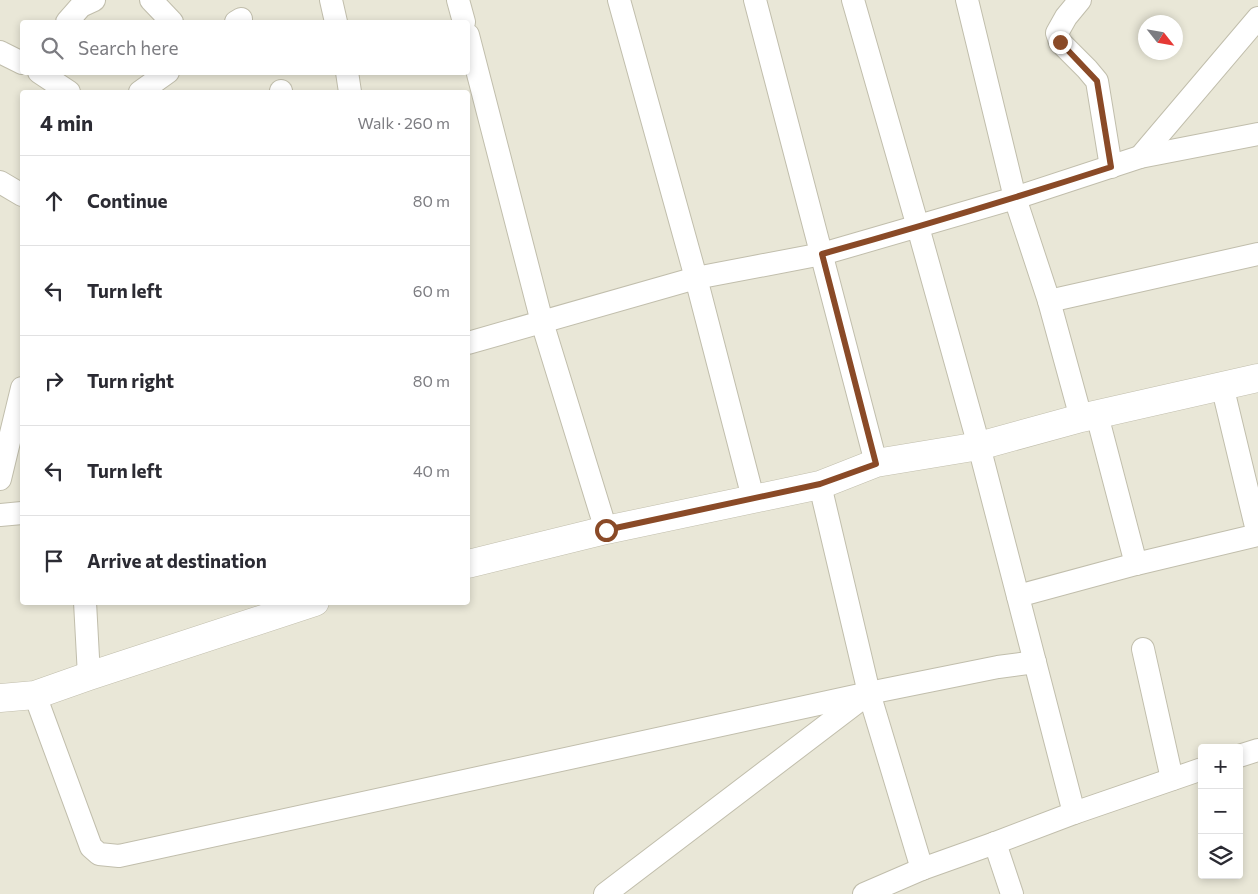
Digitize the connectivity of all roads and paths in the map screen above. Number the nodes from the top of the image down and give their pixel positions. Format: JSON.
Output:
{"nodes":[{"id":1,"x":94,"y":0,"type":"edge"},
{"id":2,"x":150,"y":0,"type":"edge"},
{"id":3,"x":330,"y":0,"type":"edge"},
{"id":4,"x":458,"y":0,"type":"edge"},
{"id":5,"x":619,"y":0,"type":"edge"},
{"id":6,"x":755,"y":0,"type":"edge"},
{"id":7,"x":852,"y":0,"type":"edge"},
{"id":8,"x":967,"y":0,"type":"edge"},
{"id":9,"x":1080,"y":0,"type":"edge"},
{"id":10,"x":1258,"y":18,"type":"edge"},
{"id":11,"x":69,"y":20,"type":"edge"},
{"id":12,"x":170,"y":20,"type":"edge"},
{"id":13,"x":335,"y":20,"type":"edge"},
{"id":14,"x":463,"y":20,"type":"edge"},
{"id":15,"x":470,"y":43,"type":"edge"},
{"id":16,"x":0,"y":52,"type":"edge"},
{"id":17,"x":20,"y":62,"type":"edge"},
{"id":18,"x":43,"y":75,"type":"edge"},
{"id":19,"x":164,"y":75,"type":"edge"},
{"id":20,"x":347,"y":75,"type":"edge"},
{"id":21,"x":66,"y":90,"type":"edge"},
{"id":22,"x":143,"y":90,"type":"edge"},
{"id":23,"x":350,"y":90,"type":"edge"},
{"id":24,"x":1258,"y":134,"type":"edge"},
{"id":25,"x":1140,"y":157,"type":"junction"},
{"id":26,"x":1111,"y":167,"type":"junction"},
{"id":27,"x":0,"y":182,"type":"edge"},
{"id":28,"x":20,"y":194,"type":"edge"},
{"id":29,"x":1015,"y":198,"type":"junction"},
{"id":30,"x":918,"y":227,"type":"junction"},
{"id":31,"x":822,"y":254,"type":"junction"},
{"id":32,"x":1258,"y":254,"type":"edge"},
{"id":33,"x":696,"y":278,"type":"junction"},
{"id":34,"x":1049,"y":301,"type":"junction"},
{"id":35,"x":542,"y":322,"type":"junction"},
{"id":36,"x":470,"y":342,"type":"edge"},
{"id":37,"x":1258,"y":378,"type":"edge"},
{"id":38,"x":1222,"y":385,"type":"junction"},
{"id":39,"x":20,"y":396,"type":"edge"},
{"id":40,"x":1089,"y":416,"type":"junction"},
{"id":41,"x":979,"y":446,"type":"junction"},
{"id":42,"x":876,"y":464,"type":"junction"},
{"id":43,"x":0,"y":479,"type":"edge"},
{"id":44,"x":820,"y":484,"type":"junction"},
{"id":45,"x":753,"y":498,"type":"junction"},
{"id":46,"x":20,"y":513,"type":"edge"},
{"id":47,"x":0,"y":515,"type":"edge"},
{"id":48,"x":606,"y":530,"type":"junction"},
{"id":49,"x":470,"y":564,"type":"edge"},
{"id":50,"x":1136,"y":564,"type":"junction"},
{"id":51,"x":1018,"y":596,"type":"junction"},
{"id":52,"x":85,"y":605,"type":"edge"},
{"id":53,"x":306,"y":605,"type":"edge"},
{"id":54,"x":1143,"y":649,"type":"dead end"},
{"id":55,"x":1035,"y":662,"type":"junction"},
{"id":56,"x":89,"y":676,"type":"junction"},
{"id":57,"x":869,"y":693,"type":"junction"},
{"id":58,"x":35,"y":695,"type":"junction"},
{"id":59,"x":0,"y":698,"type":"edge"},
{"id":60,"x":1258,"y":750,"type":"edge"},
{"id":61,"x":1243,"y":755,"type":"edge"},
{"id":62,"x":1198,"y":770,"type":"edge"},
{"id":63,"x":1172,"y":779,"type":"junction"},
{"id":64,"x":1074,"y":813,"type":"junction"},
{"id":65,"x":995,"y":843,"type":"junction"},
{"id":66,"x":922,"y":869,"type":"junction"},
{"id":67,"x":605,"y":894,"type":"edge"},
{"id":68,"x":864,"y":894,"type":"edge"},
{"id":69,"x":1012,"y":894,"type":"edge"}],
"edges":[{"from":1,"to":11,"type":"street"},
{"from":2,"to":12,"type":"street"},
{"from":3,"to":13,"type":"street"},
{"from":4,"to":14,"type":"street"},
{"from":5,"to":33,"type":"street"},
{"from":6,"to":31,"type":"street"},
{"from":7,"to":30,"type":"street"},
{"from":8,"to":29,"type":"street"},
{"from":9,"to":26,"type":"street"},
{"from":10,"to":25,"type":"street"},
{"from":15,"to":35,"type":"street"},
{"from":16,"to":17,"type":"street"},
{"from":18,"to":21,"type":"street"},
{"from":19,"to":22,"type":"street"},
{"from":20,"to":23,"type":"street"},
{"from":24,"to":25,"type":"street"},
{"from":25,"to":26,"type":"street"},
{"from":26,"to":29,"type":"street"},
{"from":27,"to":28,"type":"street"},
{"from":29,"to":30,"type":"street"},
{"from":29,"to":34,"type":"street"},
{"from":30,"to":31,"type":"street"},
{"from":30,"to":41,"type":"street"},
{"from":31,"to":33,"type":"street"},
{"from":31,"to":42,"type":"street"},
{"from":32,"to":34,"type":"street"},
{"from":33,"to":35,"type":"street"},
{"from":33,"to":45,"type":"street"},
{"from":34,"to":40,"type":"street"},
{"from":35,"to":36,"type":"street"},
{"from":35,"to":48,"type":"street"},
{"from":37,"to":38,"type":"street"},
{"from":38,"to":40,"type":"street"},
{"from":38,"to":50,"type":"street"},
{"from":39,"to":43,"type":"street"},
{"from":40,"to":41,"type":"street"},
{"from":40,"to":50,"type":"street"},
{"from":41,"to":42,"type":"street"},
{"from":41,"to":51,"type":"street"},
{"from":42,"to":44,"type":"street"},
{"from":44,"to":45,"type":"street"},
{"from":44,"to":57,"type":"street"},
{"from":45,"to":48,"type":"street"},
{"from":46,"to":47,"type":"street"},
{"from":48,"to":49,"type":"street"},
{"from":50,"to":51,"type":"street"},
{"from":51,"to":55,"type":"street"},
{"from":52,"to":56,"type":"street"},
{"from":53,"to":56,"type":"street"},
{"from":54,"to":63,"type":"street"},
{"from":55,"to":57,"type":"street"},
{"from":55,"to":64,"type":"street"},
{"from":56,"to":58,"type":"street"},
{"from":57,"to":58,"type":"street"},
{"from":57,"to":66,"type":"street"},
{"from":57,"to":67,"type":"street"},
{"from":58,"to":59,"type":"street"},
{"from":60,"to":61,"type":"street"},
{"from":62,"to":63,"type":"street"},
{"from":63,"to":64,"type":"street"},
{"from":64,"to":65,"type":"street"},
{"from":65,"to":66,"type":"street"},
{"from":65,"to":69,"type":"street"},
{"from":66,"to":68,"type":"street"}]}
